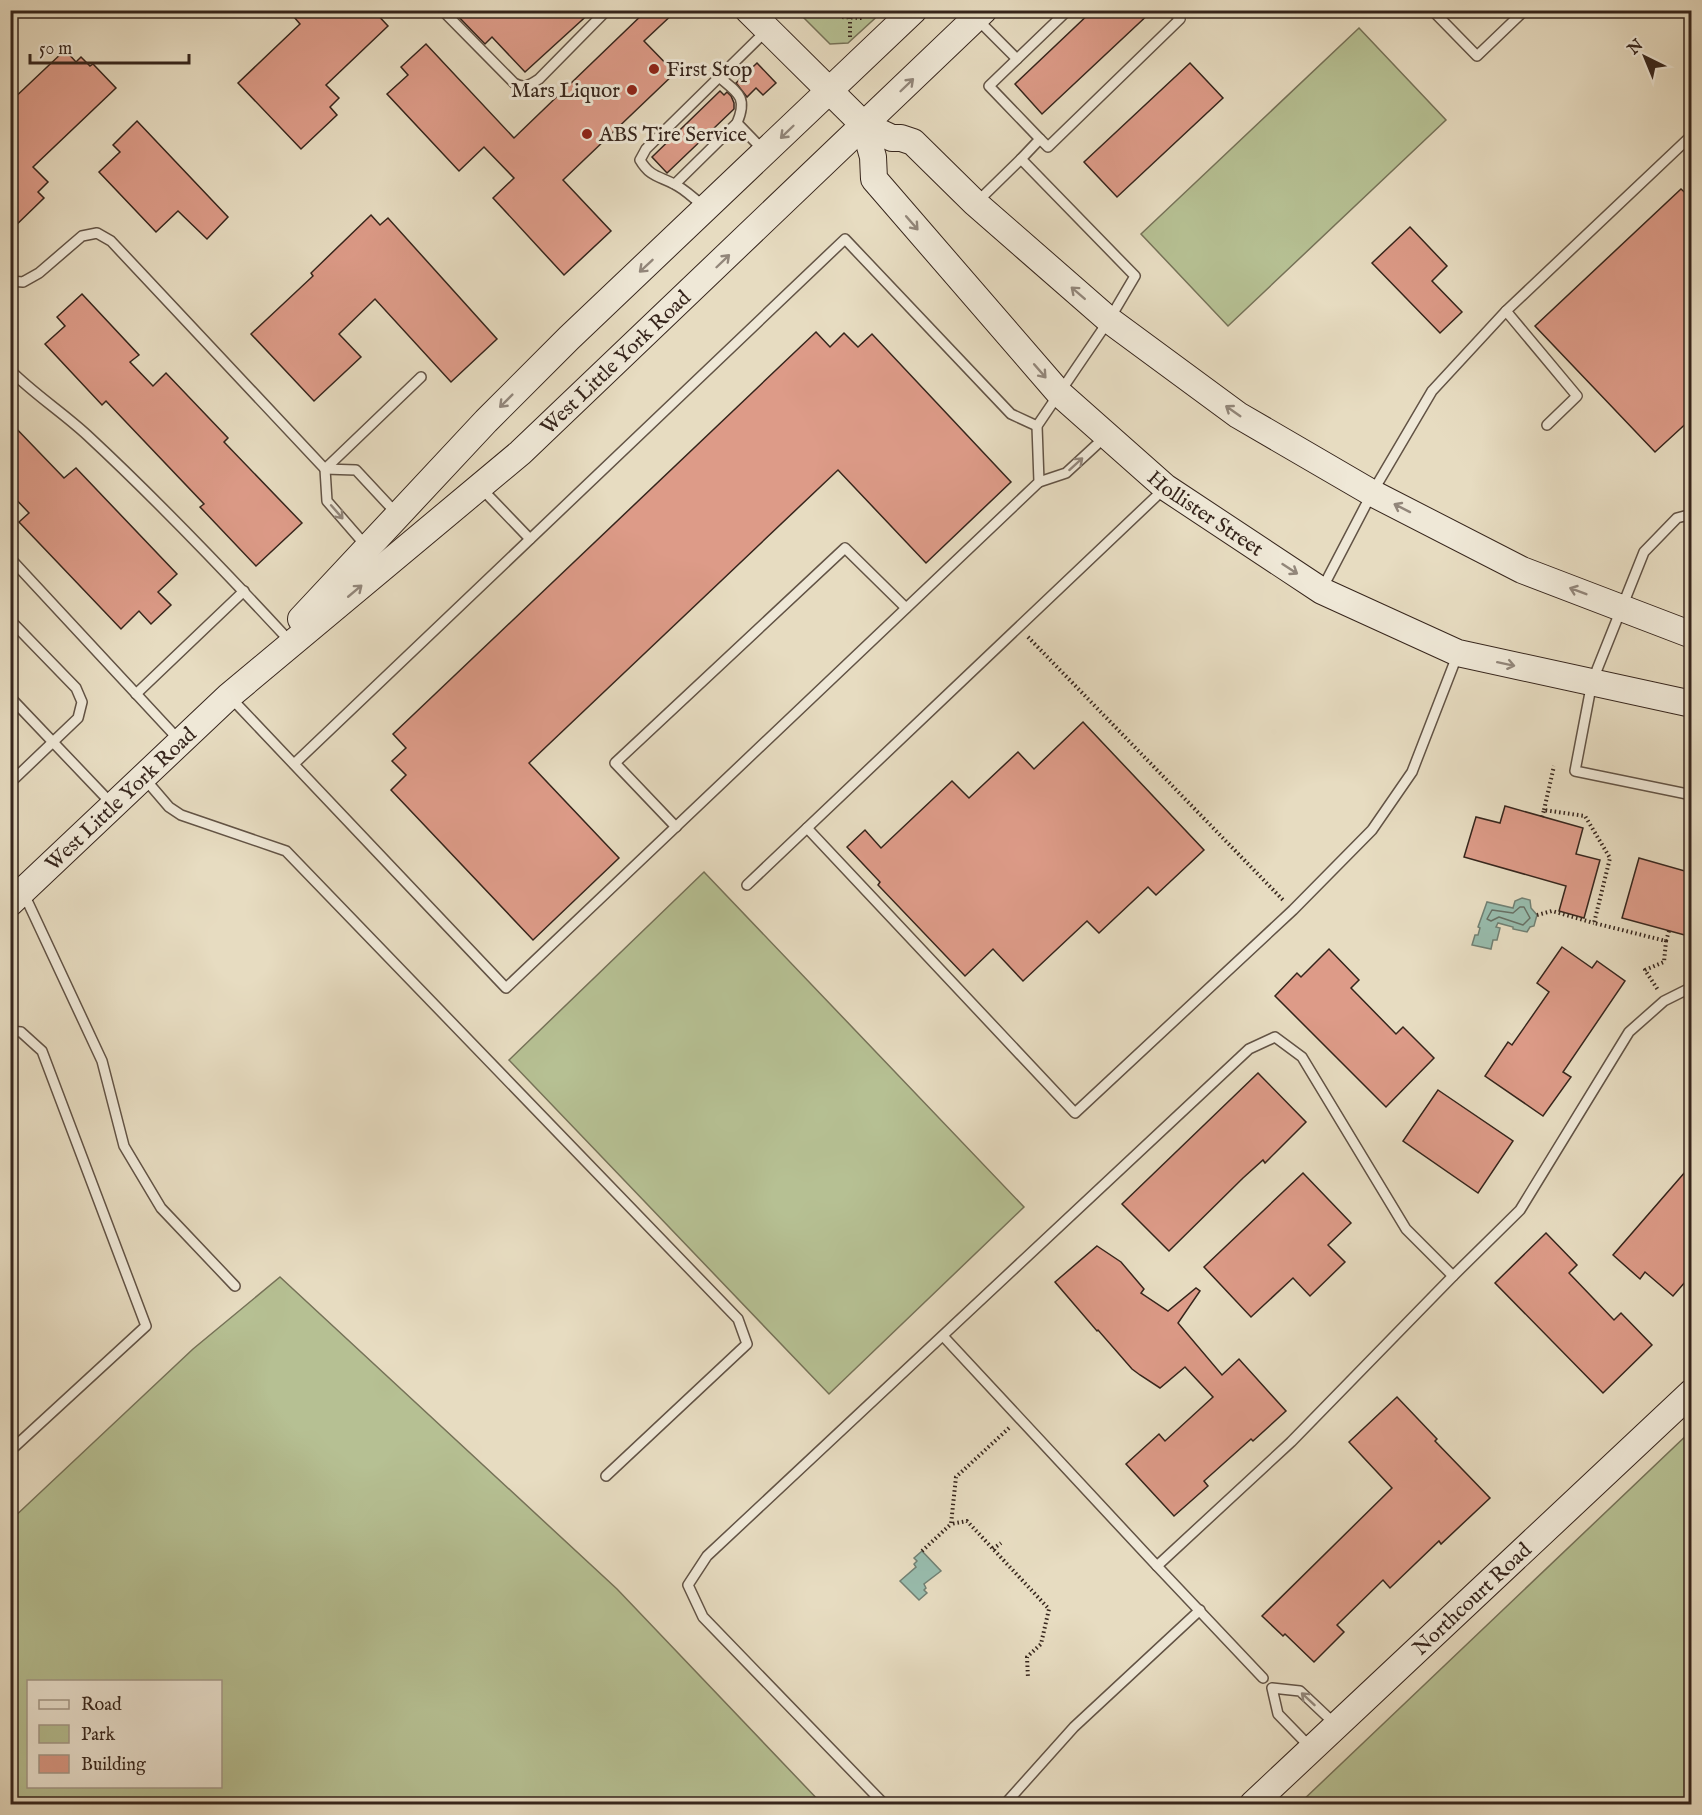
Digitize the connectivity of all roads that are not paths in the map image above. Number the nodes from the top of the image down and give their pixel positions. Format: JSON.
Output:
{"nodes":[{"id":1,"x":442,"y":10,"type":"edge"},
{"id":2,"x":607,"y":10,"type":"edge"},
{"id":3,"x":748,"y":10,"type":"edge"},
{"id":4,"x":914,"y":10,"type":"edge"},
{"id":5,"x":1068,"y":10,"type":"edge"},
{"id":6,"x":1172,"y":10,"type":"edge"},
{"id":7,"x":1431,"y":10,"type":"edge"},
{"id":8,"x":1525,"y":10,"type":"edge"},
{"id":9,"x":980,"y":14,"type":"edge"},
{"id":10,"x":767,"y":30,"type":"junction"},
{"id":11,"x":1017,"y":59,"type":"junction"},
{"id":12,"x":719,"y":77,"type":"junction"},
{"id":13,"x":830,"y":92,"type":"junction"},
{"id":14,"x":737,"y":123,"type":"junction"},
{"id":15,"x":864,"y":126,"type":"junction"},
{"id":16,"x":1692,"y":135,"type":"edge"},
{"id":17,"x":1040,"y":139,"type":"junction"},
{"id":18,"x":1684,"y":142,"type":"junction"},
{"id":19,"x":1692,"y":150,"type":"edge"},
{"id":20,"x":766,"y":153,"type":"junction"},
{"id":21,"x":1021,"y":159,"type":"junction"},
{"id":22,"x":675,"y":184,"type":"junction"},
{"id":23,"x":975,"y":203,"type":"junction"},
{"id":24,"x":707,"y":209,"type":"junction"},
{"id":25,"x":10,"y":281,"type":"edge"},
{"id":26,"x":1506,"y":311,"type":"junction"},
{"id":27,"x":1109,"y":320,"type":"junction"},
{"id":28,"x":10,"y":370,"type":"edge"},
{"id":29,"x":422,"y":377,"type":"dead end"},
{"id":30,"x":1060,"y":394,"type":"junction"},
{"id":31,"x":1547,"y":425,"type":"dead end"},
{"id":32,"x":1038,"y":426,"type":"junction"},
{"id":33,"x":1107,"y":435,"type":"junction"},
{"id":34,"x":326,"y":469,"type":"junction"},
{"id":35,"x":1039,"y":482,"type":"junction"},
{"id":36,"x":480,"y":487,"type":"junction"},
{"id":37,"x":1165,"y":487,"type":"junction"},
{"id":38,"x":1371,"y":493,"type":"junction"},
{"id":39,"x":1692,"y":514,"type":"edge"},
{"id":40,"x":398,"y":515,"type":"junction"},
{"id":41,"x":530,"y":539,"type":"junction"},
{"id":42,"x":367,"y":547,"type":"junction"},
{"id":43,"x":10,"y":558,"type":"edge"},
{"id":44,"x":243,"y":591,"type":"junction"},
{"id":45,"x":1322,"y":591,"type":"junction"},
{"id":46,"x":906,"y":608,"type":"junction"},
{"id":47,"x":1622,"y":608,"type":"junction"},
{"id":48,"x":10,"y":620,"type":"edge"},
{"id":49,"x":1692,"y":635,"type":"edge"},
{"id":50,"x":285,"y":636,"type":"junction"},
{"id":51,"x":1458,"y":653,"type":"junction"},
{"id":52,"x":1592,"y":682,"type":"junction"},
{"id":53,"x":136,"y":694,"type":"junction"},
{"id":54,"x":229,"y":696,"type":"junction"},
{"id":55,"x":10,"y":697,"type":"edge"},
{"id":56,"x":1692,"y":704,"type":"edge"},
{"id":57,"x":181,"y":741,"type":"junction"},
{"id":58,"x":54,"y":742,"type":"junction"},
{"id":59,"x":294,"y":764,"type":"junction"},
{"id":60,"x":143,"y":777,"type":"junction"},
{"id":61,"x":10,"y":783,"type":"edge"},
{"id":62,"x":1692,"y":795,"type":"edge"},
{"id":63,"x":113,"y":805,"type":"junction"},
{"id":64,"x":676,"y":827,"type":"junction"},
{"id":65,"x":807,"y":828,"type":"junction"},
{"id":66,"x":747,"y":885,"type":"dead end"},
{"id":67,"x":17,"y":897,"type":"edge"},
{"id":68,"x":1692,"y":987,"type":"edge"},
{"id":69,"x":10,"y":1031,"type":"edge"},
{"id":70,"x":1453,"y":1276,"type":"junction"},
{"id":71,"x":235,"y":1286,"type":"dead end"},
{"id":72,"x":942,"y":1336,"type":"junction"},
{"id":73,"x":1692,"y":1392,"type":"edge"},
{"id":74,"x":10,"y":1451,"type":"edge"},
{"id":75,"x":606,"y":1476,"type":"dead end"},
{"id":76,"x":1157,"y":1566,"type":"junction"},
{"id":77,"x":1200,"y":1610,"type":"junction"},
{"id":78,"x":1263,"y":1678,"type":"dead end"},
{"id":79,"x":1336,"y":1725,"type":"junction"},
{"id":80,"x":1312,"y":1749,"type":"junction"},
{"id":81,"x":884,"y":1804,"type":"edge"},
{"id":82,"x":1005,"y":1804,"type":"edge"},
{"id":83,"x":1253,"y":1804,"type":"edge"}],
"edges":[{"from":1,"to":2,"type":"lane"},
{"from":3,"to":10,"type":"main road","name":"Hollister Street"},
{"from":4,"to":13,"type":"main road","name":"West Little York Road"},
{"from":5,"to":11,"type":"lane"},
{"from":6,"to":17,"type":"lane"},
{"from":7,"to":8,"type":"lane"},
{"from":9,"to":11,"type":"lane"},
{"from":15,"to":9,"type":"main road","name":"West Little York Road","one_way":true},
{"from":10,"to":12,"type":"lane"},
{"from":10,"to":13,"type":"main road","name":"Hollister Street"},
{"from":11,"to":17,"type":"lane"},
{"from":12,"to":14,"type":"lane"},
{"from":12,"to":22,"type":"lane"},
{"from":13,"to":15,"type":"main road","name":"Hollister Street"},
{"from":13,"to":20,"type":"main road","name":"West Little York Road","one_way":true},
{"from":14,"to":20,"type":"lane"},
{"from":14,"to":22,"type":"lane"},
{"from":15,"to":23,"type":"main road","name":"Hollister Street"},
{"from":15,"to":30,"type":"main road","name":"Hollister Street","one_way":true},
{"from":36,"to":15,"type":"main road","name":"West Little York Road","one_way":true},
{"from":16,"to":18,"type":"lane"},
{"from":17,"to":21,"type":"lane"},
{"from":18,"to":19,"type":"lane"},
{"from":18,"to":26,"type":"lane"},
{"from":20,"to":24,"type":"main road","name":"West Little York Road"},
{"from":21,"to":23,"type":"lane"},
{"from":21,"to":27,"type":"lane"},
{"from":22,"to":24,"type":"lane"},
{"from":27,"to":23,"type":"main road","name":"Hollister Street","one_way":true},
{"from":24,"to":40,"type":"main road","name":"West Little York Road","one_way":true},
{"from":25,"to":34,"type":"lane"},
{"from":26,"to":31,"type":"lane"},
{"from":26,"to":38,"type":"lane"},
{"from":27,"to":30,"type":"lane"},
{"from":38,"to":27,"type":"main road","name":"Hollister Street","one_way":true},
{"from":28,"to":44,"type":"lane"},
{"from":29,"to":34,"type":"lane"},
{"from":30,"to":32,"type":"lane"},
{"from":30,"to":33,"type":"main road","name":"Hollister Street"},
{"from":32,"to":35,"type":"lane"},
{"from":32,"to":41,"type":"lane"},
{"from":35,"to":33,"type":"lane","one_way":true},
{"from":33,"to":37,"type":"main road","name":"Hollister Street"},
{"from":34,"to":40,"type":"lane"},
{"from":34,"to":42,"type":"lane","one_way":true},
{"from":35,"to":46,"type":"lane"},
{"from":36,"to":41,"type":"lane"},
{"from":54,"to":36,"type":"main road","name":"West Little York Road","one_way":true},
{"from":37,"to":45,"type":"main road","name":"Hollister Street","one_way":true},
{"from":37,"to":65,"type":"lane"},
{"from":38,"to":45,"type":"lane"},
{"from":47,"to":38,"type":"main road","name":"Hollister Street","one_way":true},
{"from":39,"to":47,"type":"lane"},
{"from":40,"to":42,"type":"main road","name":"West Little York Road"},
{"from":41,"to":59,"type":"lane"},
{"from":42,"to":50,"type":"main road","name":"West Little York Road"},
{"from":43,"to":53,"type":"lane"},
{"from":44,"to":50,"type":"lane"},
{"from":44,"to":53,"type":"lane"},
{"from":45,"to":51,"type":"main road","name":"Hollister Street"},
{"from":46,"to":64,"type":"lane"},
{"from":46,"to":64,"type":"lane"},
{"from":47,"to":49,"type":"main road","name":"Hollister Street"},
{"from":47,"to":52,"type":"lane"},
{"from":48,"to":58,"type":"lane"},
{"from":50,"to":54,"type":"main road","name":"West Little York Road"},
{"from":51,"to":52,"type":"main road","name":"Hollister Street","one_way":true},
{"from":51,"to":65,"type":"lane"},
{"from":52,"to":56,"type":"main road","name":"Hollister Street"},
{"from":52,"to":62,"type":"lane"},
{"from":53,"to":57,"type":"lane"},
{"from":54,"to":57,"type":"main road","name":"West Little York Road"},
{"from":54,"to":59,"type":"lane"},
{"from":55,"to":58,"type":"lane"},
{"from":57,"to":60,"type":"main road","name":"West Little York Road"},
{"from":58,"to":61,"type":"lane"},
{"from":58,"to":63,"type":"lane"},
{"from":59,"to":64,"type":"lane"},
{"from":60,"to":63,"type":"main road","name":"West Little York Road"},
{"from":60,"to":75,"type":"lane"},
{"from":63,"to":67,"type":"main road","name":"West Little York Road"},
{"from":65,"to":66,"type":"lane"},
{"from":67,"to":71,"type":"lane"},
{"from":68,"to":70,"type":"lane"},
{"from":69,"to":74,"type":"lane"},
{"from":70,"to":72,"type":"lane"},
{"from":70,"to":76,"type":"lane"},
{"from":72,"to":76,"type":"lane"},
{"from":72,"to":81,"type":"lane"},
{"from":73,"to":79,"type":"main road","name":"Northcourt Road"},
{"from":76,"to":77,"type":"lane"},
{"from":77,"to":78,"type":"lane"},
{"from":77,"to":82,"type":"lane"},
{"from":79,"to":80,"type":"main road","name":"Northcourt Road"},
{"from":79,"to":80,"type":"lane","one_way":true},
{"from":80,"to":83,"type":"main road","name":"Northcourt Road"}]}
